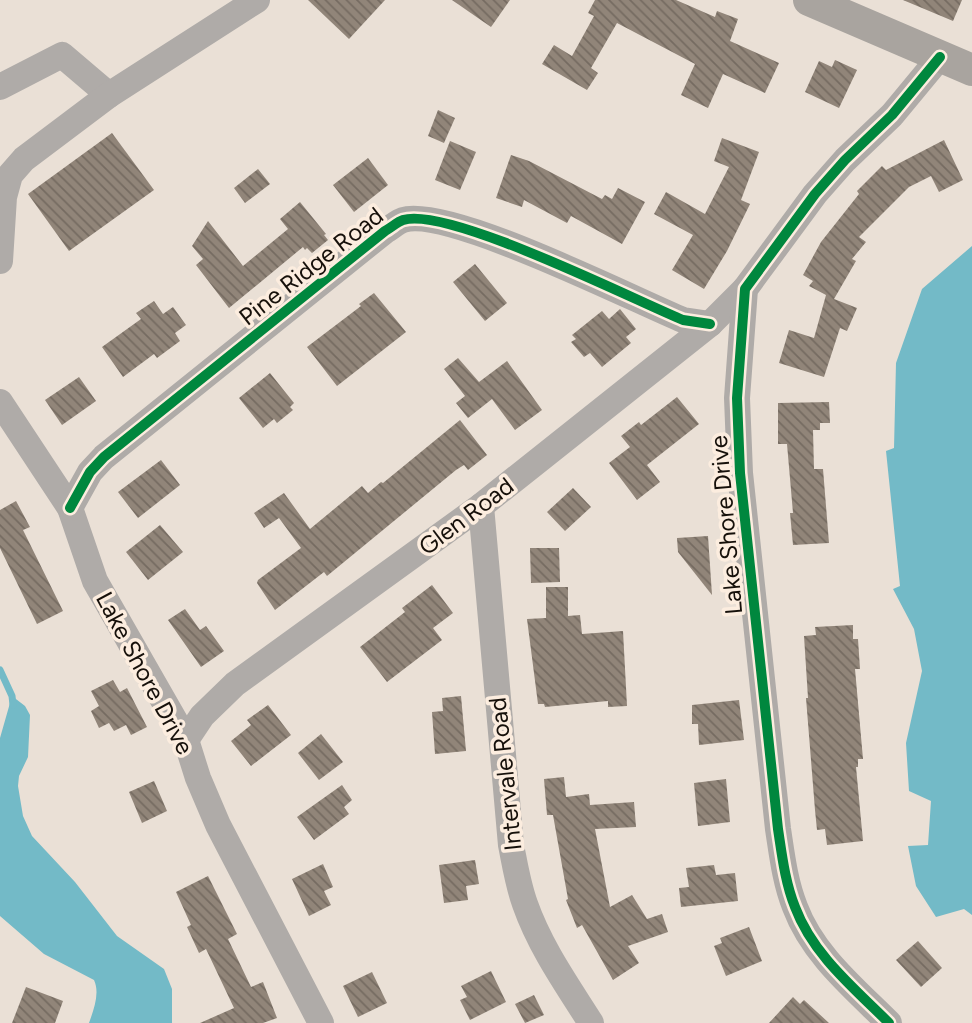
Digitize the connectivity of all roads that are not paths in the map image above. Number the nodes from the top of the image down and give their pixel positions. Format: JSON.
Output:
{"nodes":[{"id":1,"x":257,"y":0,"type":"edge"},
{"id":2,"x":809,"y":0,"type":"edge"},
{"id":3,"x":940,"y":57,"type":"junction"},
{"id":4,"x":972,"y":69,"type":"edge"},
{"id":5,"x":0,"y":86,"type":"edge"},
{"id":6,"x":109,"y":95,"type":"junction"},
{"id":7,"x":0,"y":261,"type":"edge"},
{"id":8,"x":745,"y":289,"type":"junction"},
{"id":9,"x":710,"y":324,"type":"junction"},
{"id":10,"x":0,"y":402,"type":"edge"},
{"id":11,"x":481,"y":506,"type":"junction"},
{"id":12,"x":70,"y":508,"type":"junction"},
{"id":13,"x":186,"y":740,"type":"junction"},
{"id":14,"x":321,"y":1023,"type":"edge"},
{"id":15,"x":591,"y":1023,"type":"edge"},
{"id":16,"x":889,"y":1023,"type":"edge"}],
"edges":[{"from":1,"to":6,"type":"street"},
{"from":2,"to":3,"type":"main road"},
{"from":3,"to":4,"type":"main road"},
{"from":3,"to":8,"type":"street"},
{"from":5,"to":6,"type":"street"},
{"from":6,"to":7,"type":"street"},
{"from":8,"to":9,"type":"street","name":"Glen Road"},
{"from":8,"to":16,"type":"street","name":"Lake Shore Drive"},
{"from":9,"to":11,"type":"street","name":"Glen Road"},
{"from":9,"to":12,"type":"street","name":"Pine Ridge Road"},
{"from":10,"to":12,"type":"street","name":"Lake Shore Drive"},
{"from":11,"to":13,"type":"street","name":"Glen Road"},
{"from":11,"to":15,"type":"street","name":"Intervale Road"},
{"from":12,"to":13,"type":"street","name":"Lake Shore Drive"},
{"from":13,"to":14,"type":"street","name":"Lake Shore Drive"}]}
